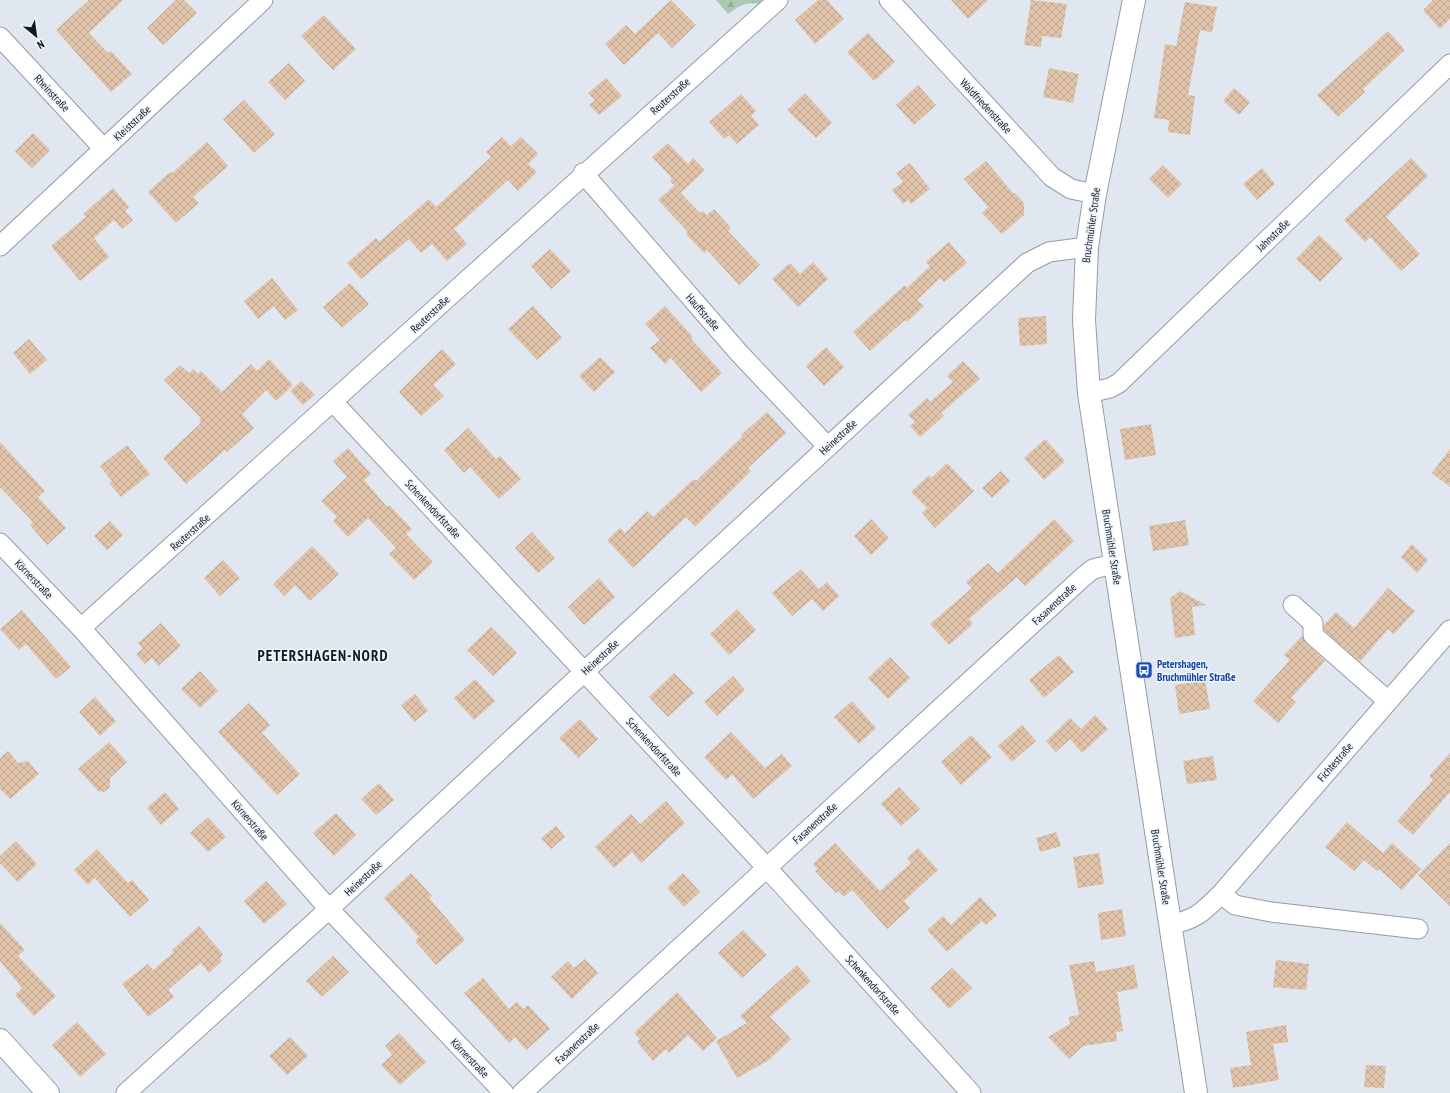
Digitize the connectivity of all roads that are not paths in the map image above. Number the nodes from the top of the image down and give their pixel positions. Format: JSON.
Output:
{"nodes":[{"id":1,"x":264,"y":0,"type":"edge"},
{"id":2,"x":778,"y":0,"type":"edge"},
{"id":3,"x":889,"y":0,"type":"edge"},
{"id":4,"x":1134,"y":0,"type":"edge"},
{"id":5,"x":0,"y":37,"type":"edge"},
{"id":6,"x":1450,"y":64,"type":"edge"},
{"id":7,"x":104,"y":149,"type":"junction"},
{"id":8,"x":583,"y":173,"type":"junction"},
{"id":9,"x":1095,"y":194,"type":"junction"},
{"id":10,"x":0,"y":246,"type":"edge"},
{"id":11,"x":1087,"y":247,"type":"junction"},
{"id":12,"x":1089,"y":392,"type":"junction"},
{"id":13,"x":334,"y":403,"type":"junction"},
{"id":14,"x":828,"y":447,"type":"junction"},
{"id":15,"x":0,"y":543,"type":"edge"},
{"id":16,"x":1114,"y":564,"type":"junction"},
{"id":17,"x":1293,"y":605,"type":"dead end"},
{"id":18,"x":81,"y":628,"type":"junction"},
{"id":19,"x":1450,"y":630,"type":"edge"},
{"id":20,"x":584,"y":672,"type":"junction"},
{"id":21,"x":1388,"y":701,"type":"junction"},
{"id":22,"x":767,"y":868,"type":"junction"},
{"id":23,"x":1221,"y":894,"type":"junction"},
{"id":24,"x":329,"y":909,"type":"junction"},
{"id":25,"x":1170,"y":925,"type":"junction"},
{"id":26,"x":1418,"y":929,"type":"dead end"},
{"id":27,"x":0,"y":1040,"type":"edge"},
{"id":28,"x":48,"y":1093,"type":"edge"},
{"id":29,"x":126,"y":1093,"type":"edge"},
{"id":30,"x":504,"y":1093,"type":"edge"},
{"id":31,"x":522,"y":1093,"type":"edge"},
{"id":32,"x":971,"y":1093,"type":"edge"},
{"id":33,"x":1196,"y":1093,"type":"edge"}],
"edges":[{"from":1,"to":7,"type":"street","name":"Kleiststraße"},
{"from":2,"to":8,"type":"street","name":"Reuterstraße"},
{"from":3,"to":9,"type":"street","name":"Waldfriedenstraße"},
{"from":4,"to":9,"type":"street","name":"Bruchmühler Straße"},
{"from":5,"to":7,"type":"street","name":"Rheinstraße"},
{"from":6,"to":12,"type":"street","name":"Jahnstraße"},
{"from":7,"to":10,"type":"street","name":"Kleiststraße"},
{"from":8,"to":13,"type":"street","name":"Reuterstraße"},
{"from":8,"to":14,"type":"street","name":"Hauffstraße"},
{"from":9,"to":11,"type":"street","name":"Bruchmühler Straße"},
{"from":11,"to":12,"type":"street","name":"Bruchmühler Straße"},
{"from":11,"to":14,"type":"street","name":"Heinestraße"},
{"from":12,"to":16,"type":"street","name":"Bruchmühler Straße"},
{"from":13,"to":18,"type":"street","name":"Reuterstraße"},
{"from":13,"to":20,"type":"street","name":"Schenkendorfstraße"},
{"from":14,"to":20,"type":"street","name":"Heinestraße"},
{"from":15,"to":18,"type":"street","name":"Körnerstraße"},
{"from":16,"to":22,"type":"street","name":"Fasanenstraße"},
{"from":16,"to":25,"type":"street","name":"Bruchmühler Straße"},
{"from":17,"to":21,"type":"street"},
{"from":18,"to":24,"type":"street","name":"Körnerstraße"},
{"from":19,"to":21,"type":"street","name":"Fichtestraße"},
{"from":20,"to":22,"type":"street","name":"Schenkendorfstraße"},
{"from":20,"to":24,"type":"street","name":"Heinestraße"},
{"from":21,"to":23,"type":"street","name":"Fichtestraße"},
{"from":22,"to":31,"type":"street","name":"Fasanenstraße"},
{"from":22,"to":32,"type":"street","name":"Schenkendorfstraße"},
{"from":23,"to":25,"type":"street","name":"Fichtestraße"},
{"from":23,"to":26,"type":"street"},
{"from":24,"to":29,"type":"street","name":"Heinestraße"},
{"from":24,"to":30,"type":"street","name":"Körnerstraße"},
{"from":25,"to":33,"type":"street","name":"Bruchmühler Straße"},
{"from":27,"to":28,"type":"street"}]}
